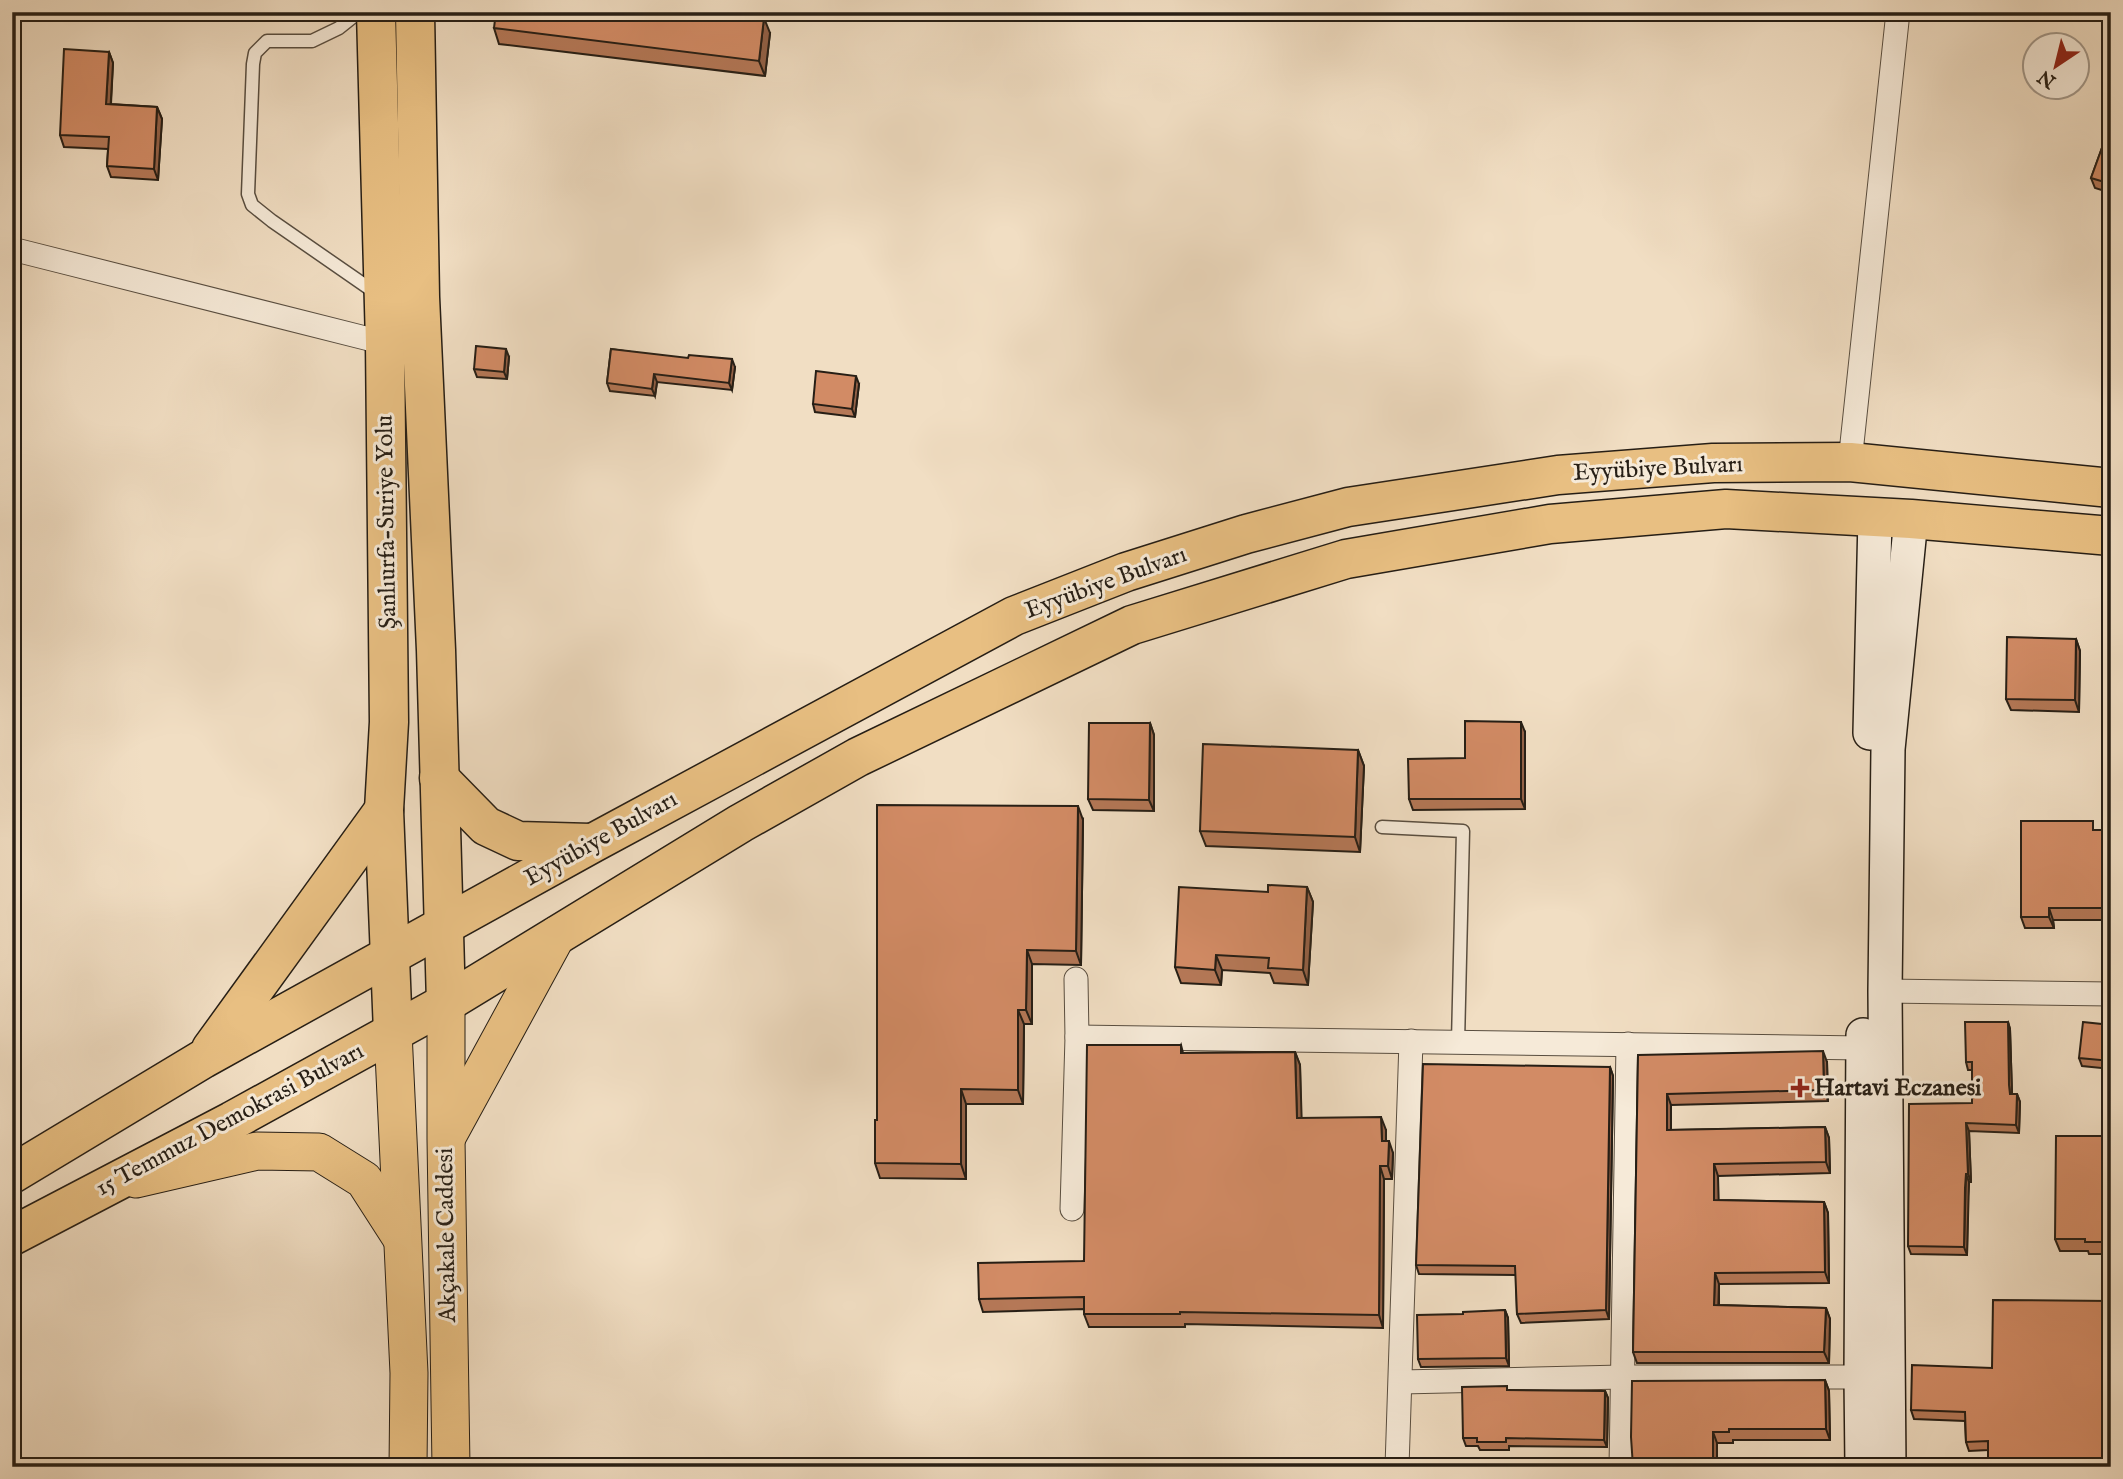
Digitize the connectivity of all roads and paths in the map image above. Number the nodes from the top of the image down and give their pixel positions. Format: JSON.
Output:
{"nodes":[{"id":1,"x":359,"y":12,"type":"edge"},
{"id":2,"x":376,"y":12,"type":"edge"},
{"id":3,"x":415,"y":12,"type":"edge"},
{"id":4,"x":1898,"y":12,"type":"edge"},
{"id":5,"x":12,"y":248,"type":"edge"},
{"id":6,"x":382,"y":297,"type":"junction"},
{"id":7,"x":385,"y":342,"type":"junction"},
{"id":8,"x":1850,"y":462,"type":"junction"},
{"id":9,"x":2111,"y":488,"type":"edge"},
{"id":10,"x":1893,"y":519,"type":"junction"},
{"id":11,"x":2111,"y":536,"type":"edge"},
{"id":12,"x":439,"y":778,"type":"junction"},
{"id":13,"x":384,"y":810,"type":"junction"},
{"id":14,"x":1382,"y":827,"type":"dead end"},
{"id":15,"x":593,"y":843,"type":"junction"},
{"id":16,"x":444,"y":926,"type":"junction"},
{"id":17,"x":557,"y":935,"type":"junction"},
{"id":18,"x":390,"y":956,"type":"junction"},
{"id":19,"x":1076,"y":979,"type":"dead end"},
{"id":20,"x":1885,"y":991,"type":"junction"},
{"id":21,"x":2111,"y":994,"type":"edge"},
{"id":22,"x":446,"y":1003,"type":"junction"},
{"id":23,"x":393,"y":1032,"type":"junction"},
{"id":24,"x":1077,"y":1037,"type":"junction"},
{"id":25,"x":1410,"y":1041,"type":"junction"},
{"id":26,"x":1458,"y":1042,"type":"junction"},
{"id":27,"x":1628,"y":1044,"type":"junction"},
{"id":28,"x":1862,"y":1048,"type":"junction"},
{"id":29,"x":204,"y":1059,"type":"junction"},
{"id":30,"x":446,"y":1139,"type":"junction"},
{"id":31,"x":12,"y":1174,"type":"edge"},
{"id":32,"x":108,"y":1185,"type":"junction"},
{"id":33,"x":1072,"y":1209,"type":"dead end"},
{"id":34,"x":12,"y":1236,"type":"edge"},
{"id":35,"x":403,"y":1241,"type":"junction"},
{"id":36,"x":1622,"y":1377,"type":"junction"},
{"id":37,"x":1861,"y":1377,"type":"junction"},
{"id":38,"x":1401,"y":1382,"type":"junction"},
{"id":39,"x":408,"y":1467,"type":"edge"},
{"id":40,"x":451,"y":1467,"type":"edge"},
{"id":41,"x":1397,"y":1467,"type":"edge"},
{"id":42,"x":1621,"y":1467,"type":"edge"},
{"id":43,"x":1862,"y":1467,"type":"edge"},
{"id":44,"x":1889,"y":1467,"type":"edge"}],
"edges":[{"from":1,"to":6,"type":"lane"},
{"from":2,"to":6,"type":"highway","name":"Şanlıurfa-Suriye Yolu"},
{"from":3,"to":12,"type":"highway","name":"Şanlıurfa-Suriye Yolu"},
{"from":4,"to":8,"type":"street"},
{"from":5,"to":7,"type":"street"},
{"from":6,"to":7,"type":"highway","name":"Şanlıurfa-Suriye Yolu"},
{"from":7,"to":13,"type":"highway","name":"Şanlıurfa-Suriye Yolu"},
{"from":8,"to":9,"type":"highway","name":"Eyyübiye Bulvarı"},
{"from":8,"to":15,"type":"highway","name":"Eyyübiye Bulvarı"},
{"from":10,"to":11,"type":"highway","name":"Eyyübiye Bulvarı"},
{"from":10,"to":17,"type":"highway","name":"Eyyübiye Bulvarı"},
{"from":10,"to":20,"type":"main road"},
{"from":10,"to":28,"type":"main road"},
{"from":12,"to":15,"type":"highway"},
{"from":12,"to":16,"type":"highway","name":"Şanlıurfa-Suriye Yolu"},
{"from":13,"to":18,"type":"highway","name":"Şanlıurfa-Suriye Yolu"},
{"from":13,"to":29,"type":"highway"},
{"from":14,"to":26,"type":"lane"},
{"from":15,"to":16,"type":"highway","name":"Eyyübiye Bulvarı"},
{"from":16,"to":18,"type":"highway","name":"Eyyübiye Bulvarı"},
{"from":16,"to":22,"type":"highway","name":"Şanlıurfa-Suriye Yolu"},
{"from":17,"to":22,"type":"highway","name":"Eyyübiye Bulvarı"},
{"from":17,"to":30,"type":"main road"},
{"from":18,"to":23,"type":"highway","name":"Şanlıurfa-Suriye Yolu"},
{"from":18,"to":29,"type":"highway","name":"Eyyübiye Bulvarı"},
{"from":19,"to":24,"type":"street"},
{"from":20,"to":21,"type":"street"},
{"from":20,"to":44,"type":"main road"},
{"from":22,"to":23,"type":"highway","name":"15 Temmuz Demokrasi Bulvarı"},
{"from":22,"to":30,"type":"main road","name":"Akçakale Caddesi"},
{"from":23,"to":32,"type":"highway","name":"15 Temmuz Demokrasi Bulvarı"},
{"from":23,"to":35,"type":"main road","name":"Akçakale Caddesi"},
{"from":24,"to":25,"type":"street"},
{"from":24,"to":33,"type":"street"},
{"from":25,"to":26,"type":"street"},
{"from":25,"to":38,"type":"street"},
{"from":26,"to":27,"type":"street"},
{"from":27,"to":28,"type":"street"},
{"from":27,"to":36,"type":"street"},
{"from":28,"to":37,"type":"main road"},
{"from":29,"to":31,"type":"highway"},
{"from":30,"to":40,"type":"main road","name":"Akçakale Caddesi"},
{"from":32,"to":34,"type":"highway","name":"15 Temmuz Demokrasi Bulvarı"},
{"from":32,"to":35,"type":"main road"},
{"from":35,"to":39,"type":"main road","name":"Akçakale Caddesi"},
{"from":36,"to":37,"type":"street"},
{"from":36,"to":38,"type":"street"},
{"from":36,"to":42,"type":"street"},
{"from":37,"to":43,"type":"main road"},
{"from":38,"to":41,"type":"street"}]}
